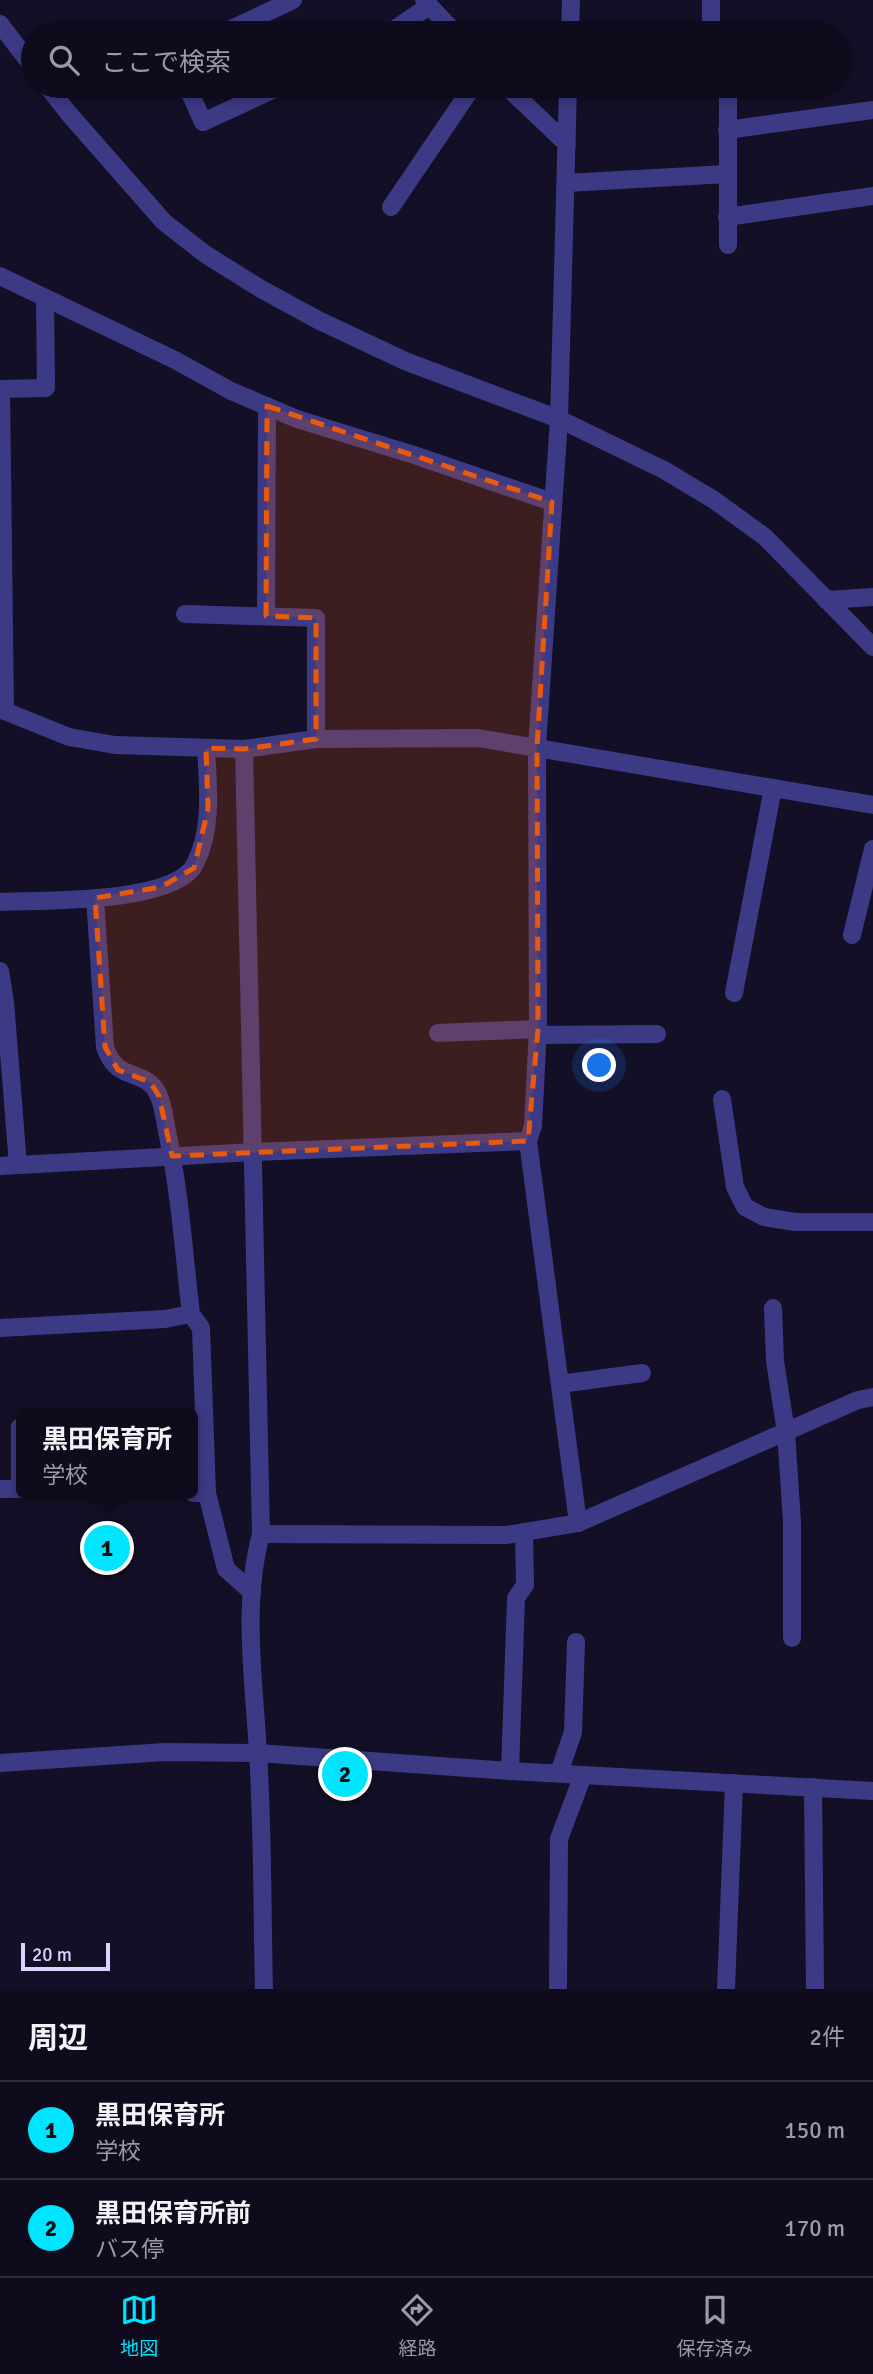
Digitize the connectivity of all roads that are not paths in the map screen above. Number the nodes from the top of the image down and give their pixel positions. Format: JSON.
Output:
{"nodes":[{"id":1,"x":293,"y":0,"type":"edge"},
{"id":2,"x":571,"y":0,"type":"edge"},
{"id":3,"x":711,"y":0,"type":"edge"},
{"id":4,"x":427,"y":3,"type":"edge"},
{"id":5,"x":248,"y":21,"type":"edge"},
{"id":6,"x":404,"y":21,"type":"edge"},
{"id":7,"x":444,"y":21,"type":"edge"},
{"id":8,"x":570,"y":21,"type":"edge"},
{"id":9,"x":711,"y":21,"type":"edge"},
{"id":10,"x":0,"y":24,"type":"edge"},
{"id":11,"x":21,"y":51,"type":"edge"},
{"id":12,"x":57,"y":98,"type":"edge"},
{"id":13,"x":192,"y":98,"type":"edge"},
{"id":14,"x":255,"y":98,"type":"edge"},
{"id":15,"x":465,"y":98,"type":"edge"},
{"id":16,"x":519,"y":98,"type":"edge"},
{"id":17,"x":569,"y":98,"type":"edge"},
{"id":18,"x":728,"y":98,"type":"edge"},
{"id":19,"x":873,"y":110,"type":"edge"},
{"id":20,"x":727,"y":130,"type":"junction"},
{"id":21,"x":567,"y":144,"type":"junction"},
{"id":22,"x":727,"y":174,"type":"junction"},
{"id":23,"x":566,"y":183,"type":"junction"},
{"id":24,"x":873,"y":196,"type":"edge"},
{"id":25,"x":391,"y":208,"type":"dead end"},
{"id":26,"x":727,"y":217,"type":"junction"},
{"id":27,"x":728,"y":245,"type":"dead end"},
{"id":28,"x":0,"y":276,"type":"edge"},
{"id":29,"x":45,"y":299,"type":"junction"},
{"id":30,"x":1,"y":389,"type":"edge"},
{"id":31,"x":267,"y":406,"type":"junction"},
{"id":32,"x":558,"y":427,"type":"junction"},
{"id":33,"x":552,"y":497,"type":"junction"},
{"id":34,"x":873,"y":597,"type":"edge"},
{"id":35,"x":825,"y":600,"type":"junction"},
{"id":36,"x":185,"y":614,"type":"dead end"},
{"id":37,"x":266,"y":616,"type":"junction"},
{"id":38,"x":873,"y":647,"type":"edge"},
{"id":39,"x":3,"y":710,"type":"edge"},
{"id":40,"x":316,"y":739,"type":"junction"},
{"id":41,"x":537,"y":747,"type":"junction"},
{"id":42,"x":206,"y":748,"type":"junction"},
{"id":43,"x":244,"y":749,"type":"junction"},
{"id":44,"x":773,"y":788,"type":"junction"},
{"id":45,"x":873,"y":806,"type":"edge"},
{"id":46,"x":873,"y":849,"type":"edge"},
{"id":47,"x":95,"y":898,"type":"junction"},
{"id":48,"x":0,"y":902,"type":"edge"},
{"id":49,"x":852,"y":935,"type":"dead end"},
{"id":50,"x":0,"y":971,"type":"edge"},
{"id":51,"x":734,"y":993,"type":"dead end"},
{"id":52,"x":538,"y":1032,"type":"junction"},
{"id":53,"x":438,"y":1033,"type":"dead end"},
{"id":54,"x":657,"y":1034,"type":"dead end"},
{"id":55,"x":722,"y":1099,"type":"dead end"},
{"id":56,"x":528,"y":1141,"type":"junction"},
{"id":57,"x":254,"y":1152,"type":"junction"},
{"id":58,"x":172,"y":1156,"type":"junction"},
{"id":59,"x":9,"y":1166,"type":"edge"},
{"id":60,"x":873,"y":1222,"type":"edge"},
{"id":61,"x":774,"y":1308,"type":"dead end"},
{"id":62,"x":191,"y":1314,"type":"junction"},
{"id":63,"x":0,"y":1328,"type":"edge"},
{"id":64,"x":642,"y":1373,"type":"dead end"},
{"id":65,"x":560,"y":1384,"type":"junction"},
{"id":66,"x":873,"y":1397,"type":"edge"},
{"id":67,"x":786,"y":1432,"type":"junction"},
{"id":68,"x":200,"y":1493,"type":"edge"},
{"id":69,"x":578,"y":1523,"type":"junction"},
{"id":70,"x":524,"y":1532,"type":"junction"},
{"id":71,"x":261,"y":1534,"type":"junction"},
{"id":72,"x":252,"y":1592,"type":"junction"},
{"id":73,"x":792,"y":1638,"type":"dead end"},
{"id":74,"x":576,"y":1642,"type":"dead end"},
{"id":75,"x":258,"y":1754,"type":"junction"},
{"id":76,"x":0,"y":1763,"type":"edge"},
{"id":77,"x":510,"y":1771,"type":"junction"},
{"id":78,"x":559,"y":1773,"type":"junction"},
{"id":79,"x":583,"y":1775,"type":"junction"},
{"id":80,"x":734,"y":1783,"type":"junction"},
{"id":81,"x":813,"y":1787,"type":"junction"},
{"id":82,"x":873,"y":1791,"type":"edge"},
{"id":83,"x":264,"y":1989,"type":"edge"},
{"id":84,"x":558,"y":1989,"type":"edge"},
{"id":85,"x":726,"y":1989,"type":"edge"},
{"id":86,"x":815,"y":1989,"type":"edge"}],
"edges":[{"from":1,"to":5,"type":"street"},
{"from":2,"to":8,"type":"street"},
{"from":3,"to":9,"type":"street"},
{"from":4,"to":6,"type":"street"},
{"from":4,"to":7,"type":"street"},
{"from":10,"to":11,"type":"street"},
{"from":12,"to":32,"type":"street"},
{"from":13,"to":14,"type":"street"},
{"from":15,"to":25,"type":"street"},
{"from":16,"to":21,"type":"street"},
{"from":17,"to":21,"type":"street"},
{"from":18,"to":20,"type":"street"},
{"from":19,"to":20,"type":"street"},
{"from":20,"to":22,"type":"street"},
{"from":21,"to":23,"type":"street"},
{"from":22,"to":23,"type":"street"},
{"from":22,"to":26,"type":"street"},
{"from":23,"to":32,"type":"street"},
{"from":24,"to":26,"type":"street"},
{"from":26,"to":27,"type":"street"},
{"from":28,"to":29,"type":"street"},
{"from":29,"to":30,"type":"street"},
{"from":29,"to":31,"type":"street"},
{"from":30,"to":39,"type":"street"},
{"from":31,"to":33,"type":"street"},
{"from":31,"to":37,"type":"street"},
{"from":32,"to":33,"type":"street"},
{"from":32,"to":35,"type":"street"},
{"from":33,"to":41,"type":"street"},
{"from":34,"to":35,"type":"street"},
{"from":35,"to":38,"type":"street"},
{"from":36,"to":37,"type":"street"},
{"from":37,"to":40,"type":"street"},
{"from":39,"to":42,"type":"street"},
{"from":40,"to":41,"type":"street"},
{"from":40,"to":43,"type":"street"},
{"from":41,"to":44,"type":"street"},
{"from":41,"to":52,"type":"street"},
{"from":42,"to":43,"type":"street"},
{"from":42,"to":47,"type":"street"},
{"from":43,"to":57,"type":"street"},
{"from":44,"to":45,"type":"street"},
{"from":44,"to":51,"type":"street"},
{"from":46,"to":49,"type":"street"},
{"from":47,"to":48,"type":"street"},
{"from":47,"to":58,"type":"street"},
{"from":50,"to":59,"type":"street"},
{"from":52,"to":53,"type":"street"},
{"from":52,"to":54,"type":"street"},
{"from":52,"to":56,"type":"street"},
{"from":55,"to":60,"type":"street"},
{"from":56,"to":57,"type":"street"},
{"from":56,"to":65,"type":"street"},
{"from":57,"to":58,"type":"street"},
{"from":57,"to":71,"type":"street"},
{"from":58,"to":59,"type":"street"},
{"from":58,"to":62,"type":"street"},
{"from":61,"to":67,"type":"street"},
{"from":62,"to":63,"type":"street"},
{"from":62,"to":68,"type":"street"},
{"from":64,"to":65,"type":"street"},
{"from":65,"to":69,"type":"street"},
{"from":66,"to":67,"type":"street"},
{"from":67,"to":69,"type":"street"},
{"from":67,"to":73,"type":"street"},
{"from":68,"to":72,"type":"street"},
{"from":69,"to":70,"type":"street"},
{"from":70,"to":71,"type":"street"},
{"from":70,"to":77,"type":"street"},
{"from":71,"to":72,"type":"street"},
{"from":72,"to":75,"type":"street"},
{"from":74,"to":78,"type":"street"},
{"from":75,"to":76,"type":"street"},
{"from":75,"to":77,"type":"street"},
{"from":75,"to":83,"type":"street"},
{"from":77,"to":78,"type":"street"},
{"from":78,"to":79,"type":"street"},
{"from":79,"to":80,"type":"street"},
{"from":79,"to":84,"type":"street"},
{"from":80,"to":81,"type":"street"},
{"from":80,"to":85,"type":"street"},
{"from":81,"to":82,"type":"street"},
{"from":81,"to":86,"type":"street"}]}
